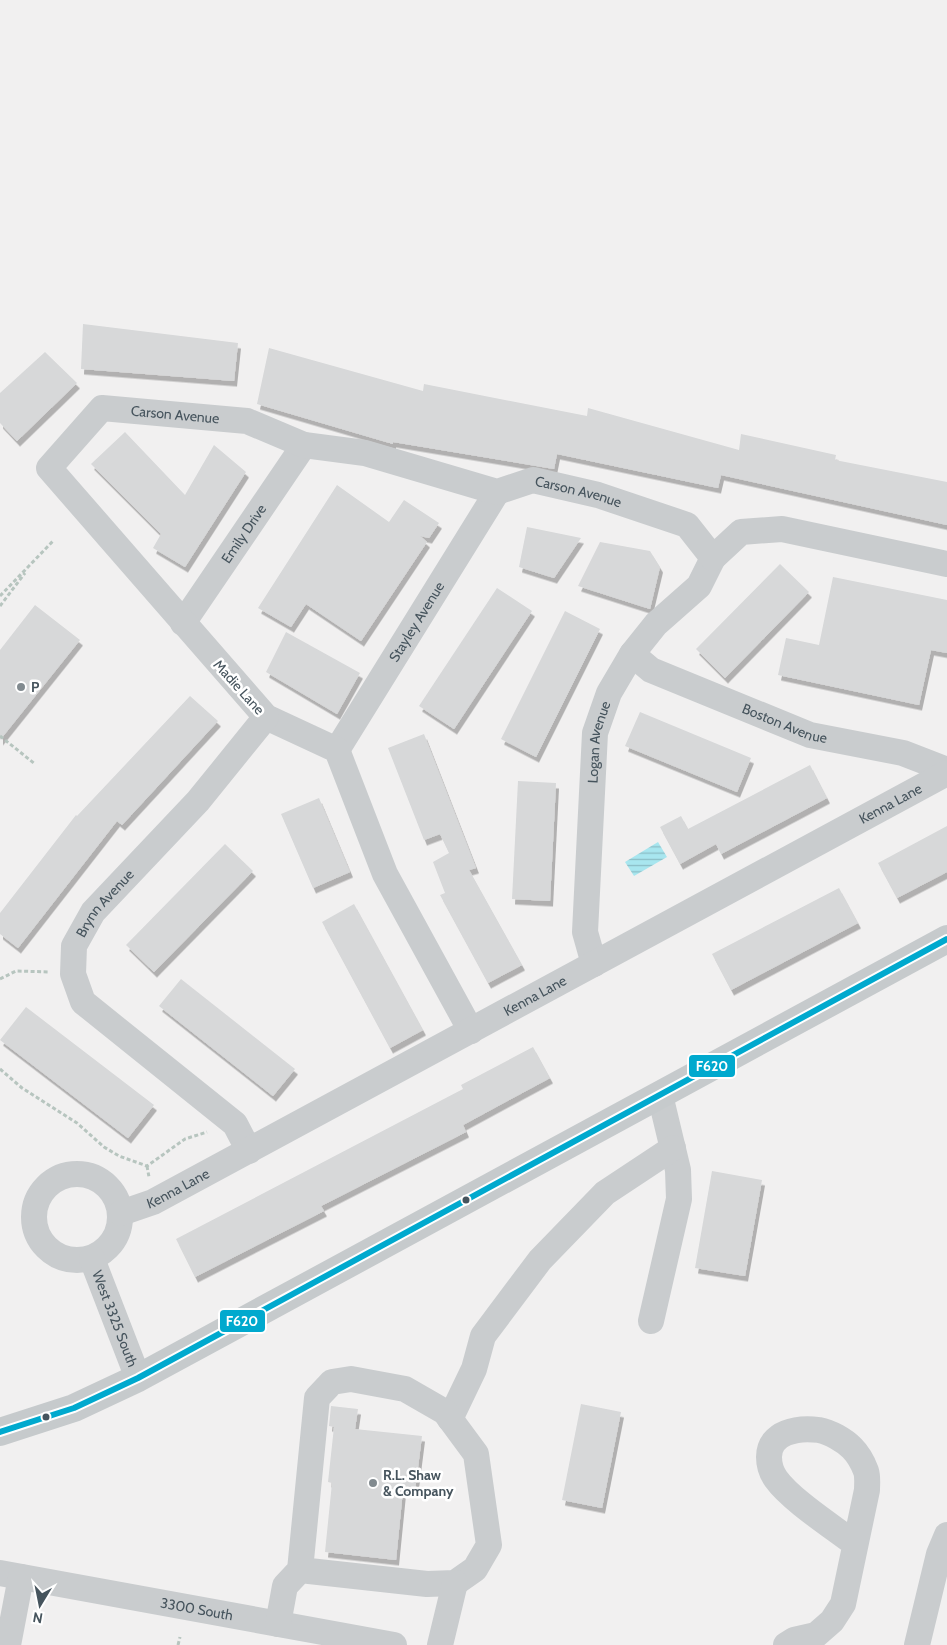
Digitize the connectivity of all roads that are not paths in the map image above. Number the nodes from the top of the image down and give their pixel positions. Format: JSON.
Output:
{"nodes":[{"id":1,"x":102,"y":408,"type":"joint"},
{"id":2,"x":304,"y":445,"type":"junction"},
{"id":3,"x":498,"y":492,"type":"junction"},
{"id":4,"x":712,"y":558,"type":"junction"},
{"id":5,"x":947,"y":564,"type":"edge"},
{"id":6,"x":184,"y":623,"type":"junction"},
{"id":7,"x":632,"y":654,"type":"junction"},
{"id":8,"x":266,"y":717,"type":"junction"},
{"id":9,"x":337,"y":750,"type":"junction"},
{"id":10,"x":947,"y":771,"type":"edge"},
{"id":11,"x":947,"y":939,"type":"edge"},
{"id":12,"x":594,"y":964,"type":"junction"},
{"id":13,"x":471,"y":1030,"type":"junction"},
{"id":14,"x":660,"y":1095,"type":"junction"},
{"id":15,"x":672,"y":1148,"type":"junction"},
{"id":16,"x":249,"y":1151,"type":"junction"},
{"id":17,"x":121,"y":1213,"type":"junction"},
{"id":18,"x":92,"y":1259,"type":"junction"},
{"id":19,"x":651,"y":1321,"type":"dead end"},
{"id":20,"x":138,"y":1378,"type":"junction"},
{"id":21,"x":450,"y":1419,"type":"junction"},
{"id":22,"x":0,"y":1432,"type":"edge"},
{"id":23,"x":947,"y":1535,"type":"edge"},
{"id":24,"x":855,"y":1544,"type":"junction"},
{"id":25,"x":300,"y":1570,"type":"junction"},
{"id":26,"x":10,"y":1575,"type":"edge"},
{"id":27,"x":455,"y":1583,"type":"junction"},
{"id":28,"x":278,"y":1624,"type":"junction"},
{"id":29,"x":316,"y":1638,"type":"edge"},
{"id":30,"x":8,"y":1645,"type":"edge"},
{"id":31,"x":394,"y":1645,"type":"edge"},
{"id":32,"x":440,"y":1645,"type":"edge"},
{"id":33,"x":786,"y":1645,"type":"edge"},
{"id":34,"x":917,"y":1645,"type":"edge"}],
"edges":[{"from":1,"to":2,"type":"street","name":"Carson Avenue"},
{"from":1,"to":6,"type":"street","name":"Madie Lane"},
{"from":2,"to":3,"type":"street","name":"Carson Avenue"},
{"from":2,"to":6,"type":"street","name":"Emily Drive"},
{"from":3,"to":4,"type":"street","name":"Carson Avenue"},
{"from":3,"to":9,"type":"street","name":"Stayley Avenue"},
{"from":4,"to":5,"type":"street"},
{"from":4,"to":7,"type":"street","name":"Logan Avenue"},
{"from":6,"to":8,"type":"street","name":"Madie Lane"},
{"from":7,"to":10,"type":"street","name":"Boston Avenue"},
{"from":7,"to":12,"type":"street","name":"Logan Avenue"},
{"from":8,"to":9,"type":"street","name":"Madie Lane"},
{"from":8,"to":16,"type":"street","name":"Brynn Avenue"},
{"from":9,"to":13,"type":"street"},
{"from":10,"to":12,"type":"street","name":"Kenna Lane"},
{"from":11,"to":14,"type":"main road"},
{"from":12,"to":13,"type":"street","name":"Kenna Lane"},
{"from":13,"to":16,"type":"street","name":"Kenna Lane"},
{"from":14,"to":15,"type":"street"},
{"from":14,"to":20,"type":"main road"},
{"from":15,"to":19,"type":"street"},
{"from":15,"to":21,"type":"street"},
{"from":16,"to":17,"type":"street","name":"Kenna Lane"},
{"from":17,"to":18,"type":"street"},
{"from":17,"to":18,"type":"street"},
{"from":18,"to":20,"type":"street","name":"West 3325 South"},
{"from":20,"to":22,"type":"main road"},
{"from":21,"to":25,"type":"street"},
{"from":21,"to":27,"type":"street"},
{"from":23,"to":34,"type":"street"},
{"from":24,"to":24,"type":"street"},
{"from":24,"to":33,"type":"street"},
{"from":25,"to":27,"type":"street"},
{"from":25,"to":28,"type":"street"},
{"from":26,"to":28,"type":"street","name":"3300 South"},
{"from":26,"to":30,"type":"street"},
{"from":27,"to":32,"type":"street"},
{"from":28,"to":29,"type":"street","name":"3300 South"},
{"from":29,"to":31,"type":"street","name":"3300 South"}]}
